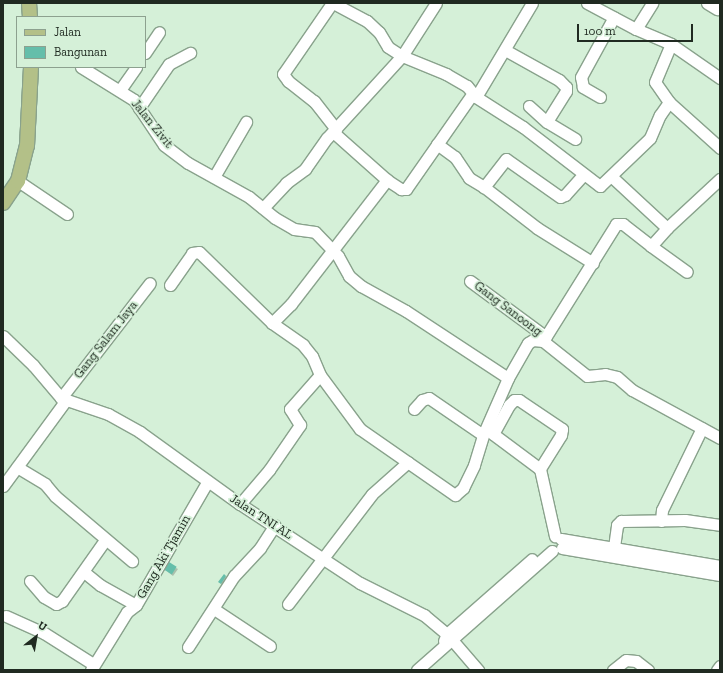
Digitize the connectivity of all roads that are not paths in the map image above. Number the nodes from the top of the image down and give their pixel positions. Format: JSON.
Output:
{"nodes":[{"id":1,"x":29,"y":3,"type":"edge"},
{"id":2,"x":332,"y":3,"type":"edge"},
{"id":3,"x":436,"y":3,"type":"edge"},
{"id":4,"x":532,"y":3,"type":"edge"},
{"id":5,"x":588,"y":3,"type":"edge"},
{"id":6,"x":652,"y":3,"type":"edge"},
{"id":7,"x":707,"y":3,"type":"edge"},
{"id":8,"x":717,"y":9,"type":"dead end"},
{"id":9,"x":30,"y":16,"type":"edge"},
{"id":10,"x":614,"y":17,"type":"junction"},
{"id":11,"x":636,"y":29,"type":"junction"},
{"id":12,"x":159,"y":32,"type":"dead end"},
{"id":13,"x":671,"y":44,"type":"junction"},
{"id":14,"x":505,"y":50,"type":"junction"},
{"id":15,"x":146,"y":52,"type":"edge"},
{"id":16,"x":190,"y":53,"type":"dead end"},
{"id":17,"x":402,"y":56,"type":"junction"},
{"id":18,"x":31,"y":68,"type":"edge"},
{"id":19,"x":83,"y":68,"type":"edge"},
{"id":20,"x":135,"y":68,"type":"edge"},
{"id":21,"x":720,"y":78,"type":"edge"},
{"id":22,"x":120,"y":90,"type":"junction"},
{"id":23,"x":474,"y":95,"type":"junction"},
{"id":24,"x":600,"y":97,"type":"dead end"},
{"id":25,"x":670,"y":102,"type":"junction"},
{"id":26,"x":529,"y":106,"type":"dead end"},
{"id":27,"x":139,"y":108,"type":"junction"},
{"id":28,"x":246,"y":122,"type":"dead end"},
{"id":29,"x":548,"y":122,"type":"junction"},
{"id":30,"x":334,"y":130,"type":"junction"},
{"id":31,"x":576,"y":139,"type":"dead end"},
{"id":32,"x":437,"y":144,"type":"junction"},
{"id":33,"x":720,"y":148,"type":"edge"},
{"id":34,"x":583,"y":175,"type":"junction"},
{"id":35,"x":612,"y":177,"type":"junction"},
{"id":36,"x":214,"y":178,"type":"junction"},
{"id":37,"x":720,"y":179,"type":"edge"},
{"id":38,"x":387,"y":180,"type":"junction"},
{"id":39,"x":18,"y":181,"type":"junction"},
{"id":40,"x":484,"y":187,"type":"junction"},
{"id":41,"x":3,"y":203,"type":"edge"},
{"id":42,"x":263,"y":208,"type":"junction"},
{"id":43,"x":67,"y":214,"type":"dead end"},
{"id":44,"x":667,"y":228,"type":"junction"},
{"id":45,"x":651,"y":246,"type":"junction"},
{"id":46,"x":332,"y":251,"type":"junction"},
{"id":47,"x":593,"y":263,"type":"junction"},
{"id":48,"x":687,"y":272,"type":"dead end"},
{"id":49,"x":470,"y":281,"type":"dead end"},
{"id":50,"x":150,"y":283,"type":"dead end"},
{"id":51,"x":170,"y":285,"type":"dead end"},
{"id":52,"x":272,"y":323,"type":"junction"},
{"id":53,"x":3,"y":336,"type":"edge"},
{"id":54,"x":545,"y":339,"type":"junction"},
{"id":55,"x":320,"y":375,"type":"junction"},
{"id":56,"x":508,"y":378,"type":"junction"},
{"id":57,"x":64,"y":399,"type":"junction"},
{"id":58,"x":414,"y":409,"type":"dead end"},
{"id":59,"x":702,"y":428,"type":"junction"},
{"id":60,"x":483,"y":435,"type":"junction"},
{"id":61,"x":720,"y":438,"type":"edge"},
{"id":62,"x":408,"y":462,"type":"junction"},
{"id":63,"x":17,"y":468,"type":"junction"},
{"id":64,"x":540,"y":468,"type":"junction"},
{"id":65,"x":208,"y":481,"type":"junction"},
{"id":66,"x":3,"y":486,"type":"edge"},
{"id":67,"x":240,"y":504,"type":"junction"},
{"id":68,"x":661,"y":521,"type":"junction"},
{"id":69,"x":275,"y":525,"type":"junction"},
{"id":70,"x":720,"y":525,"type":"edge"},
{"id":71,"x":104,"y":540,"type":"junction"},
{"id":72,"x":555,"y":541,"type":"junction"},
{"id":73,"x":614,"y":548,"type":"junction"},
{"id":74,"x":323,"y":558,"type":"junction"},
{"id":75,"x":132,"y":561,"type":"dead end"},
{"id":76,"x":720,"y":566,"type":"edge"},
{"id":77,"x":84,"y":572,"type":"junction"},
{"id":78,"x":720,"y":575,"type":"edge"},
{"id":79,"x":30,"y":580,"type":"dead end"},
{"id":80,"x":288,"y":604,"type":"dead end"},
{"id":81,"x":136,"y":605,"type":"junction"},
{"id":82,"x":214,"y":608,"type":"junction"},
{"id":83,"x":6,"y":616,"type":"dead end"},
{"id":84,"x":450,"y":637,"type":"junction"},
{"id":85,"x":270,"y":646,"type":"dead end"},
{"id":86,"x":188,"y":647,"type":"dead end"},
{"id":87,"x":720,"y":666,"type":"edge"},
{"id":88,"x":92,"y":667,"type":"edge"},
{"id":89,"x":416,"y":670,"type":"edge"},
{"id":90,"x":478,"y":670,"type":"edge"},
{"id":91,"x":613,"y":670,"type":"edge"},
{"id":92,"x":648,"y":670,"type":"edge"},
{"id":93,"x":717,"y":670,"type":"edge"}],
"edges":[{"from":1,"to":9,"type":"main road"},
{"from":2,"to":17,"type":"street"},
{"from":2,"to":30,"type":"street"},
{"from":3,"to":17,"type":"street"},
{"from":4,"to":14,"type":"street"},
{"from":5,"to":10,"type":"street"},
{"from":6,"to":11,"type":"street"},
{"from":7,"to":8,"type":"street"},
{"from":10,"to":11,"type":"street"},
{"from":10,"to":24,"type":"street"},
{"from":11,"to":13,"type":"street"},
{"from":12,"to":15,"type":"street"},
{"from":13,"to":21,"type":"street"},
{"from":13,"to":25,"type":"street"},
{"from":14,"to":23,"type":"street"},
{"from":14,"to":29,"type":"street"},
{"from":16,"to":27,"type":"street"},
{"from":17,"to":23,"type":"street"},
{"from":17,"to":30,"type":"street"},
{"from":18,"to":39,"type":"main road"},
{"from":19,"to":22,"type":"street","name":"Jalan Zivit"},
{"from":20,"to":22,"type":"street"},
{"from":22,"to":27,"type":"street","name":"Jalan Zivit"},
{"from":23,"to":32,"type":"street"},
{"from":23,"to":34,"type":"street"},
{"from":25,"to":33,"type":"street"},
{"from":25,"to":35,"type":"street"},
{"from":26,"to":29,"type":"street"},
{"from":27,"to":36,"type":"street","name":"Jalan Zivit"},
{"from":28,"to":36,"type":"street"},
{"from":29,"to":31,"type":"street"},
{"from":30,"to":38,"type":"street"},
{"from":30,"to":42,"type":"street"},
{"from":32,"to":38,"type":"street"},
{"from":32,"to":40,"type":"street"},
{"from":34,"to":35,"type":"street"},
{"from":34,"to":40,"type":"street"},
{"from":35,"to":44,"type":"street"},
{"from":36,"to":42,"type":"street","name":"Jalan Zivit"},
{"from":37,"to":44,"type":"street"},
{"from":38,"to":46,"type":"street"},
{"from":39,"to":41,"type":"main road"},
{"from":39,"to":43,"type":"street"},
{"from":40,"to":47,"type":"street"},
{"from":42,"to":46,"type":"street","name":"Jalan Zivit"},
{"from":44,"to":45,"type":"street"},
{"from":45,"to":47,"type":"street"},
{"from":45,"to":48,"type":"street"},
{"from":46,"to":52,"type":"street"},
{"from":46,"to":56,"type":"street","name":"Jalan Zivit"},
{"from":47,"to":54,"type":"street"},
{"from":49,"to":54,"type":"street","name":"Gang Sanoong"},
{"from":50,"to":57,"type":"street","name":"Gang Salam Jaya"},
{"from":51,"to":52,"type":"street"},
{"from":52,"to":55,"type":"street"},
{"from":53,"to":57,"type":"street"},
{"from":54,"to":56,"type":"street"},
{"from":54,"to":59,"type":"street","name":"Gang Sanoong"},
{"from":55,"to":62,"type":"street"},
{"from":55,"to":67,"type":"street"},
{"from":56,"to":60,"type":"street"},
{"from":57,"to":63,"type":"street","name":"Gang Salam Jaya"},
{"from":57,"to":65,"type":"street","name":"Jalan TNI AL"},
{"from":58,"to":60,"type":"street"},
{"from":59,"to":61,"type":"street","name":"Gang Sanoong"},
{"from":59,"to":68,"type":"street"},
{"from":60,"to":62,"type":"street"},
{"from":62,"to":74,"type":"street"},
{"from":63,"to":66,"type":"street","name":"Gang Salam Jaya"},
{"from":63,"to":71,"type":"street"},
{"from":64,"to":64,"type":"street"},
{"from":64,"to":72,"type":"street"},
{"from":65,"to":67,"type":"street","name":"Jalan TNI AL"},
{"from":65,"to":81,"type":"street","name":"Gang Aki Tjamin"},
{"from":67,"to":69,"type":"street","name":"Jalan TNI AL"},
{"from":68,"to":70,"type":"street"},
{"from":68,"to":73,"type":"street"},
{"from":69,"to":74,"type":"street","name":"Jalan TNI AL"},
{"from":69,"to":82,"type":"street"},
{"from":71,"to":75,"type":"street"},
{"from":71,"to":77,"type":"street"},
{"from":72,"to":73,"type":"street"},
{"from":72,"to":78,"type":"street"},
{"from":72,"to":84,"type":"street"},
{"from":73,"to":76,"type":"street"},
{"from":74,"to":80,"type":"street"},
{"from":74,"to":84,"type":"street","name":"Jalan TNI AL"},
{"from":77,"to":79,"type":"street"},
{"from":77,"to":81,"type":"street"},
{"from":81,"to":88,"type":"street","name":"Gang Aki Tjamin"},
{"from":82,"to":85,"type":"street"},
{"from":82,"to":86,"type":"street"},
{"from":83,"to":88,"type":"street"},
{"from":84,"to":89,"type":"street"},
{"from":84,"to":90,"type":"street","name":"Jalan TNI AL"},
{"from":87,"to":93,"type":"street"},
{"from":91,"to":92,"type":"street"}]}
